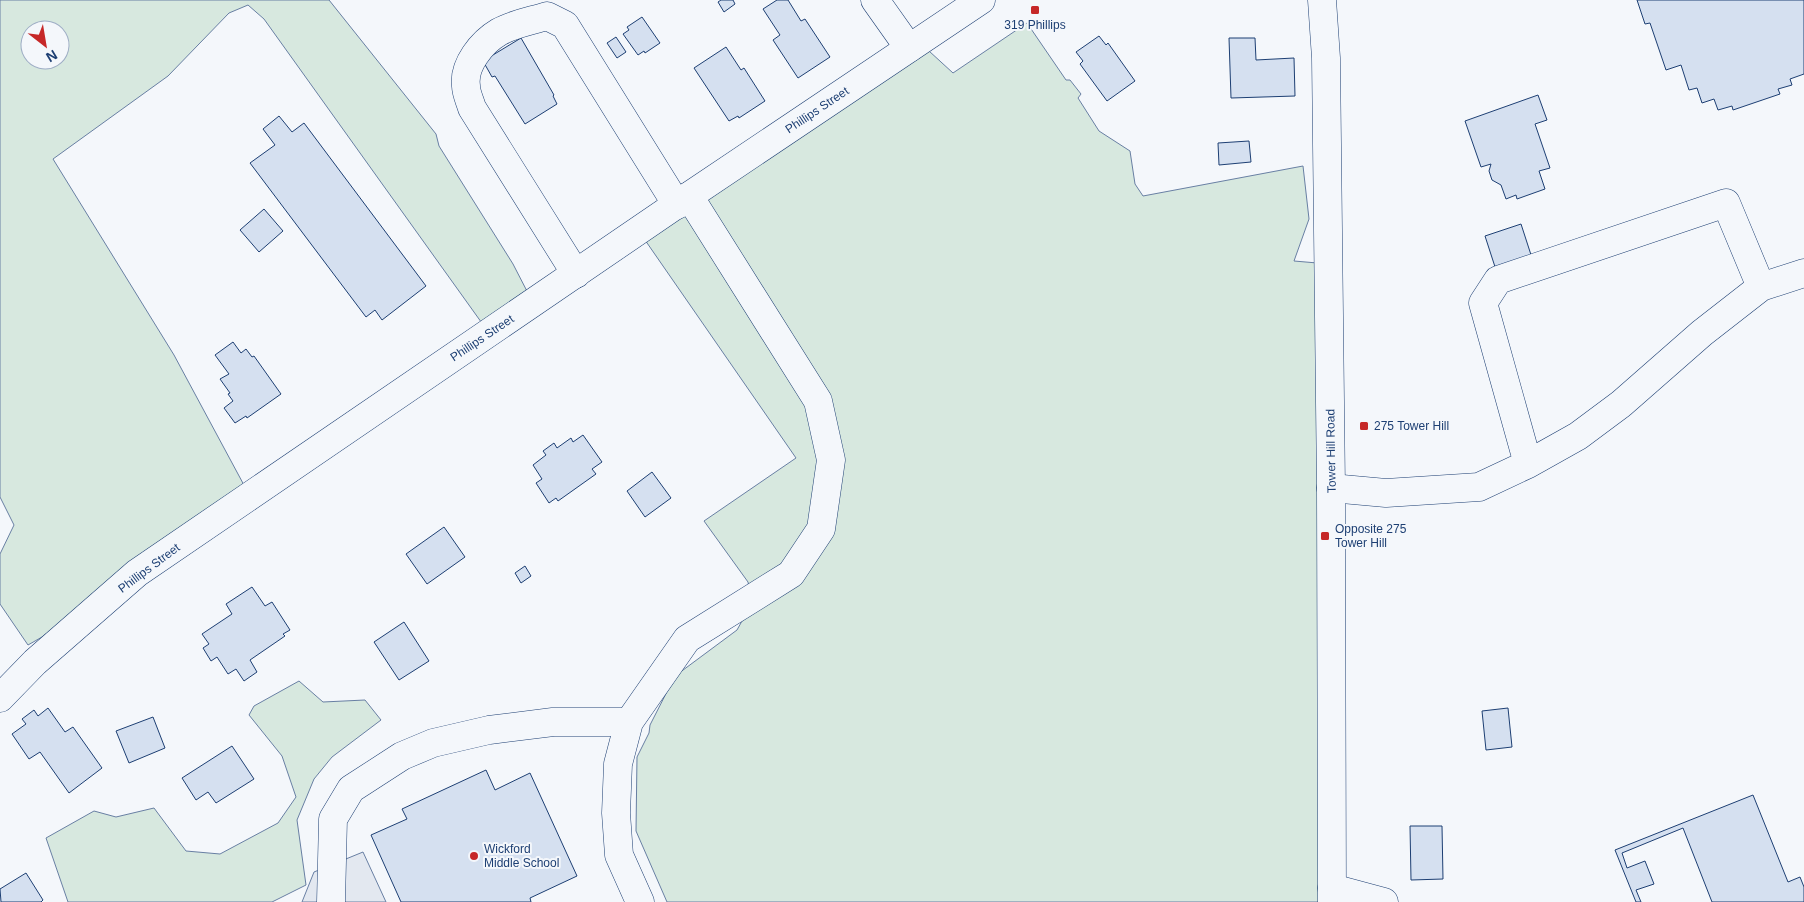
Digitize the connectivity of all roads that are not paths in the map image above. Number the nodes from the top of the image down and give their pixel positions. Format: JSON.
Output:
{"nodes":[{"id":1,"x":875,"y":0,"type":"edge"},
{"id":2,"x":981,"y":0,"type":"edge"},
{"id":3,"x":1322,"y":0,"type":"edge"},
{"id":4,"x":909,"y":48,"type":"junction"},
{"id":5,"x":683,"y":201,"type":"junction"},
{"id":6,"x":1804,"y":273,"type":"edge"},
{"id":7,"x":576,"y":274,"type":"junction"},
{"id":8,"x":1761,"y":287,"type":"junction"},
{"id":9,"x":1528,"y":464,"type":"junction"},
{"id":10,"x":1331,"y":488,"type":"junction"},
{"id":11,"x":0,"y":698,"type":"edge"},
{"id":12,"x":629,"y":722,"type":"junction"},
{"id":13,"x":1332,"y":895,"type":"edge"},
{"id":14,"x":332,"y":902,"type":"edge"},
{"id":15,"x":640,"y":902,"type":"edge"},
{"id":16,"x":1384,"y":902,"type":"edge"}],
"edges":[{"from":1,"to":4,"type":"main road"},
{"from":2,"to":4,"type":"main road","name":"Phillips Street"},
{"from":3,"to":10,"type":"main road","name":"Tower Hill Road"},
{"from":4,"to":5,"type":"main road","name":"Phillips Street"},
{"from":5,"to":7,"type":"main road","name":"Phillips Street"},
{"from":5,"to":7,"type":"main road"},
{"from":5,"to":12,"type":"main road"},
{"from":6,"to":8,"type":"main road"},
{"from":7,"to":11,"type":"main road","name":"Phillips Street"},
{"from":8,"to":9,"type":"main road"},
{"from":8,"to":9,"type":"main road"},
{"from":9,"to":10,"type":"main road"},
{"from":10,"to":13,"type":"main road","name":"Tower Hill Road"},
{"from":12,"to":14,"type":"main road"},
{"from":12,"to":15,"type":"main road"},
{"from":13,"to":16,"type":"main road"}]}
